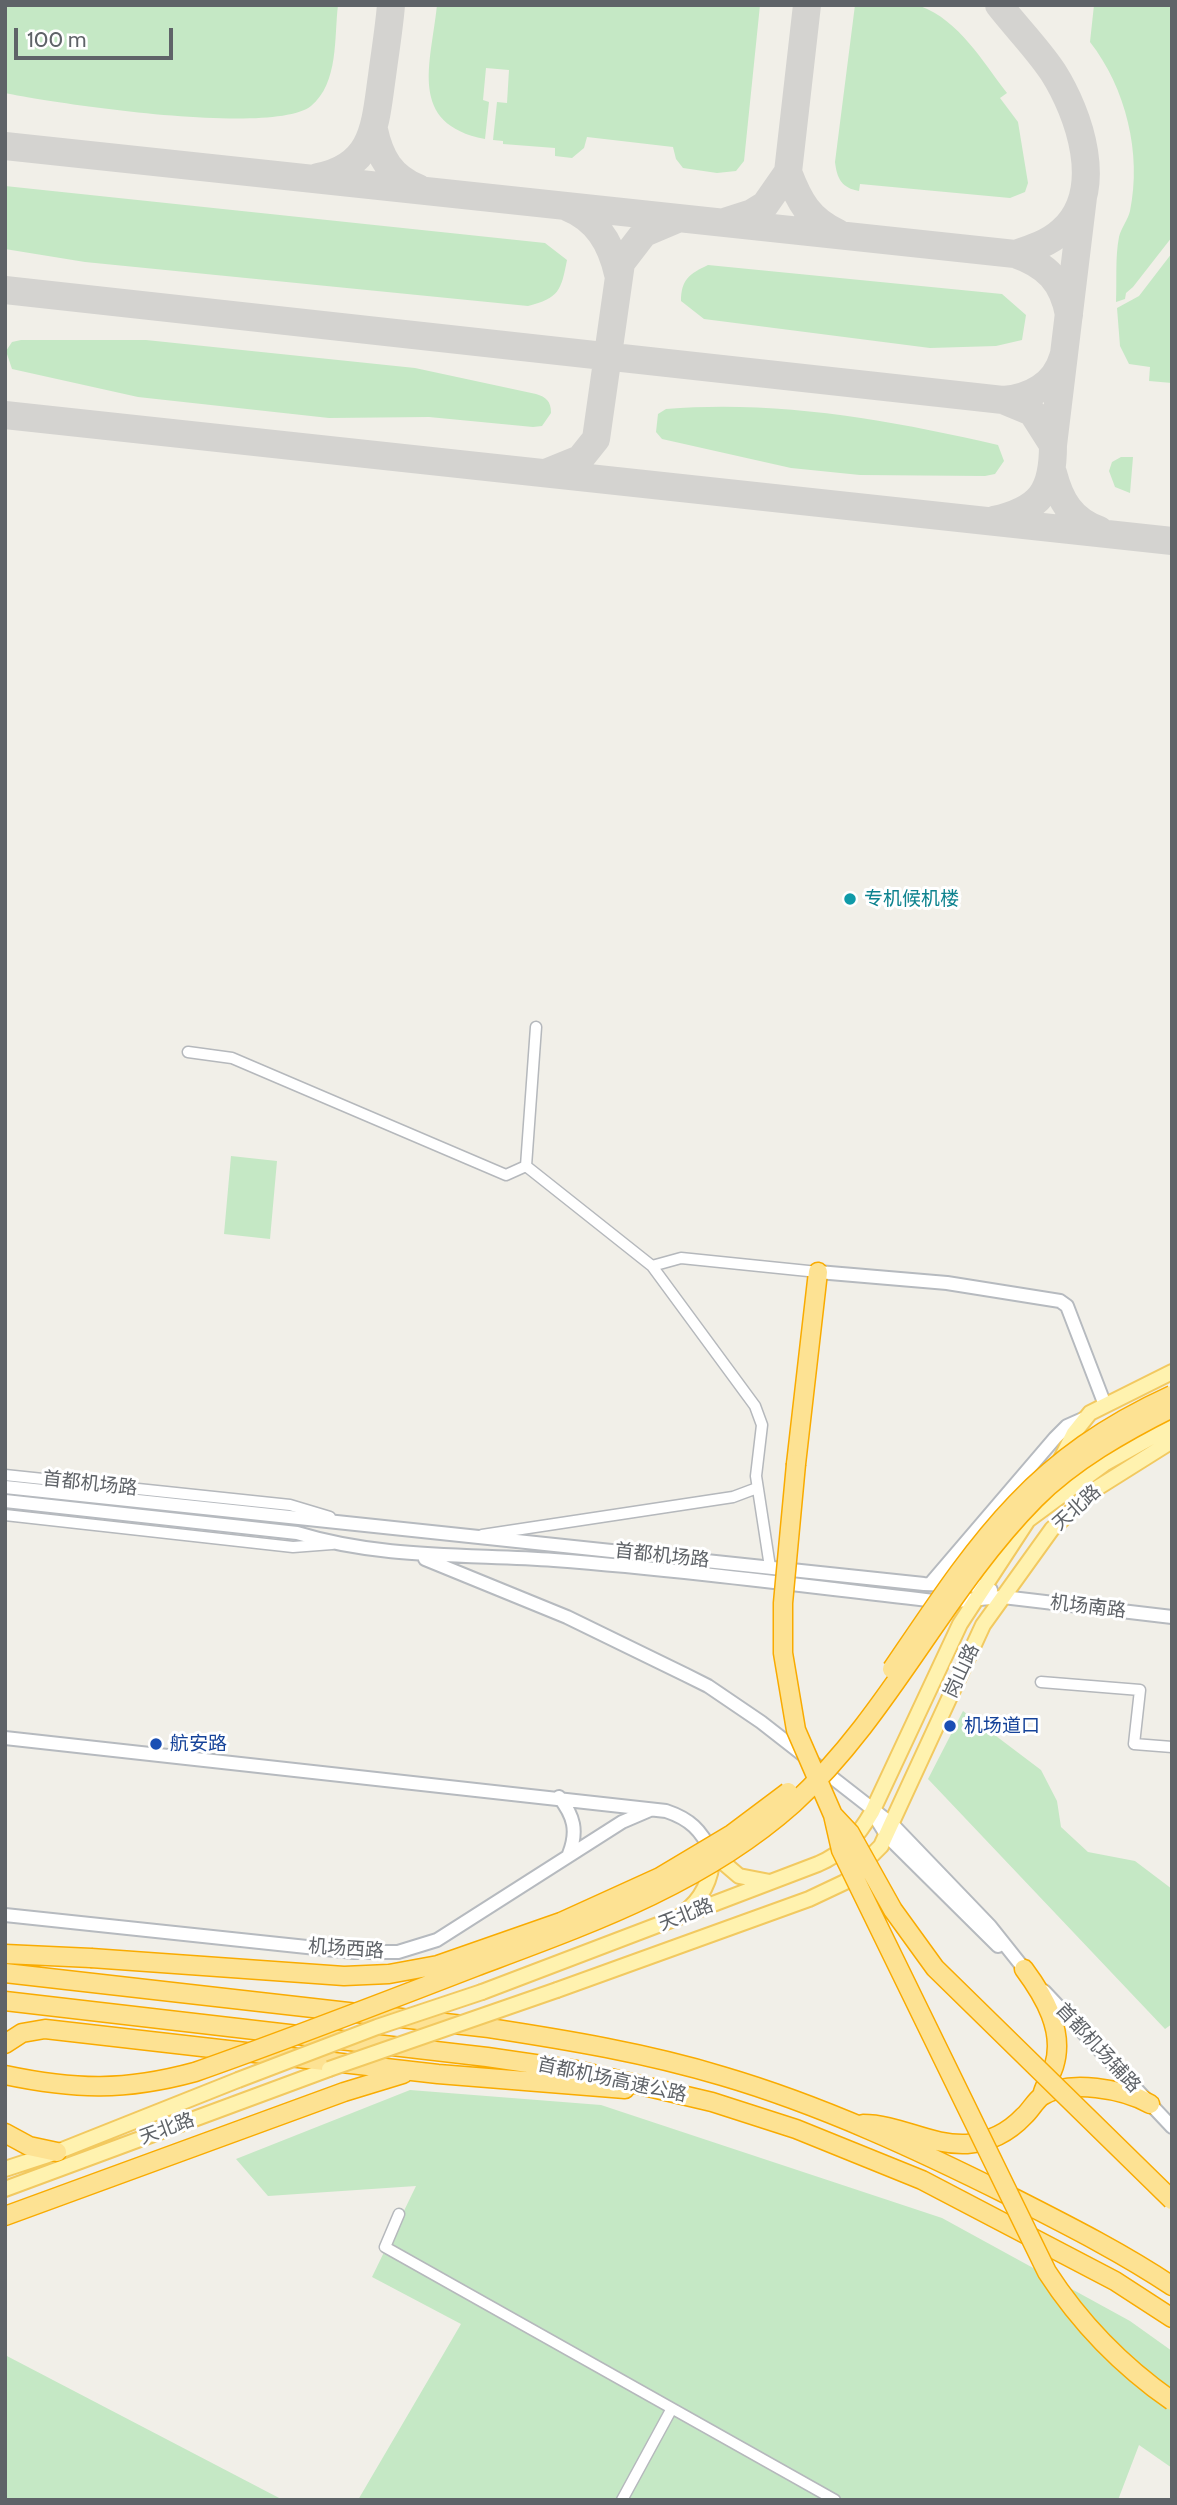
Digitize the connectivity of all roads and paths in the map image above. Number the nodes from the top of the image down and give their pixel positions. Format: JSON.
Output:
{"nodes":[{"id":1,"x":536,"y":1027,"type":"dead end"},
{"id":2,"x":188,"y":1052,"type":"dead end"},
{"id":3,"x":526,"y":1166,"type":"junction"},
{"id":4,"x":652,"y":1266,"type":"junction"},
{"id":5,"x":818,"y":1272,"type":"junction"},
{"id":6,"x":1172,"y":1372,"type":"edge"},
{"id":7,"x":1172,"y":1395,"type":"edge"},
{"id":8,"x":1105,"y":1405,"type":"junction"},
{"id":9,"x":1172,"y":1408,"type":"edge"},
{"id":10,"x":1085,"y":1418,"type":"junction"},
{"id":11,"x":1172,"y":1426,"type":"edge"},
{"id":12,"x":1172,"y":1441,"type":"edge"},
{"id":13,"x":5,"y":1475,"type":"edge"},
{"id":14,"x":5,"y":1486,"type":"edge"},
{"id":15,"x":757,"y":1488,"type":"junction"},
{"id":16,"x":5,"y":1501,"type":"edge"},
{"id":17,"x":5,"y":1516,"type":"edge"},
{"id":18,"x":1028,"y":1520,"type":"junction"},
{"id":19,"x":340,"y":1521,"type":"junction"},
{"id":20,"x":421,"y":1530,"type":"junction"},
{"id":21,"x":472,"y":1537,"type":"junction"},
{"id":22,"x":332,"y":1544,"type":"junction"},
{"id":23,"x":418,"y":1556,"type":"junction"},
{"id":24,"x":770,"y":1567,"type":"junction"},
{"id":25,"x":931,"y":1583,"type":"junction"},
{"id":26,"x":984,"y":1586,"type":"junction"},
{"id":27,"x":1003,"y":1597,"type":"junction"},
{"id":28,"x":975,"y":1600,"type":"junction"},
{"id":29,"x":1172,"y":1617,"type":"edge"},
{"id":30,"x":1041,"y":1682,"type":"dead end"},
{"id":31,"x":5,"y":1738,"type":"edge"},
{"id":32,"x":1172,"y":1748,"type":"edge"},
{"id":33,"x":559,"y":1797,"type":"junction"},
{"id":34,"x":650,"y":1810,"type":"junction"},
{"id":35,"x":872,"y":1812,"type":"junction"},
{"id":36,"x":832,"y":1815,"type":"junction"},
{"id":37,"x":890,"y":1831,"type":"junction"},
{"id":38,"x":712,"y":1853,"type":"junction"},
{"id":39,"x":569,"y":1855,"type":"junction"},
{"id":40,"x":771,"y":1882,"type":"junction"},
{"id":41,"x":5,"y":1914,"type":"edge"},
{"id":42,"x":672,"y":1920,"type":"junction"},
{"id":43,"x":5,"y":1954,"type":"edge"},
{"id":44,"x":1024,"y":1969,"type":"junction"},
{"id":45,"x":5,"y":1973,"type":"edge"},
{"id":46,"x":5,"y":2001,"type":"edge"},
{"id":47,"x":5,"y":2044,"type":"edge"},
{"id":48,"x":438,"y":2074,"type":"junction"},
{"id":49,"x":5,"y":2075,"type":"edge"},
{"id":50,"x":668,"y":2090,"type":"junction"},
{"id":51,"x":1042,"y":2096,"type":"junction"},
{"id":52,"x":1150,"y":2104,"type":"junction"},
{"id":53,"x":844,"y":2122,"type":"junction"},
{"id":54,"x":1172,"y":2127,"type":"edge"},
{"id":55,"x":5,"y":2133,"type":"edge"},
{"id":56,"x":57,"y":2152,"type":"junction"},
{"id":57,"x":5,"y":2169,"type":"edge"},
{"id":58,"x":5,"y":2189,"type":"edge"},
{"id":59,"x":1172,"y":2200,"type":"edge"},
{"id":60,"x":399,"y":2214,"type":"dead end"},
{"id":61,"x":5,"y":2216,"type":"edge"},
{"id":62,"x":1172,"y":2286,"type":"edge"},
{"id":63,"x":1172,"y":2318,"type":"edge"},
{"id":64,"x":1172,"y":2401,"type":"edge"},
{"id":65,"x":671,"y":2410,"type":"junction"},
{"id":66,"x":622,"y":2500,"type":"edge"},
{"id":67,"x":835,"y":2500,"type":"edge"}],
"edges":[{"from":1,"to":3,"type":"street"},
{"from":2,"to":3,"type":"street"},
{"from":3,"to":4,"type":"street"},
{"from":4,"to":5,"type":"street"},
{"from":4,"to":15,"type":"street"},
{"from":5,"to":8,"type":"street"},
{"from":5,"to":36,"type":"highway","bridge":true},
{"from":6,"to":8,"type":"main road","name":"天北路"},
{"from":7,"to":43,"type":"highway","bridge":true},
{"from":8,"to":10,"type":"main road","name":"天北路"},
{"from":9,"to":49,"type":"highway","bridge":true},
{"from":10,"to":18,"type":"main road","name":"天北路"},
{"from":10,"to":25,"type":"street"},
{"from":11,"to":18,"type":"main road","name":"天北路"},
{"from":12,"to":27,"type":"main road","name":"天北路"},
{"from":13,"to":19,"type":"street","name":"首都机场路"},
{"from":14,"to":19,"type":"street","name":"首都机场路"},
{"from":15,"to":21,"type":"street"},
{"from":15,"to":24,"type":"street"},
{"from":16,"to":22,"type":"street","name":"首都机场路"},
{"from":17,"to":22,"type":"street","name":"首都机场路"},
{"from":18,"to":26,"type":"main road","name":"天北路"},
{"from":19,"to":20,"type":"street","name":"首都机场路"},
{"from":20,"to":21,"type":"street","name":"首都机场路"},
{"from":20,"to":23,"type":"street"},
{"from":21,"to":24,"type":"street","name":"首都机场路"},
{"from":22,"to":23,"type":"street","name":"首都机场路"},
{"from":23,"to":28,"type":"street","name":"首都机场路"},
{"from":23,"to":35,"type":"street","name":"首都机场路"},
{"from":24,"to":25,"type":"street","name":"首都机场路"},
{"from":25,"to":26,"type":"street","name":"首都机场路"},
{"from":26,"to":27,"type":"street"},
{"from":26,"to":28,"type":"main road","name":"天北路"},
{"from":27,"to":28,"type":"street","name":"首都机场路"},
{"from":27,"to":29,"type":"street","name":"机场南路"},
{"from":27,"to":37,"type":"main road","name":"岗山路"},
{"from":28,"to":35,"type":"main road","name":"岗山路"},
{"from":30,"to":32,"type":"street"},
{"from":31,"to":33,"type":"street"},
{"from":33,"to":34,"type":"street"},
{"from":33,"to":39,"type":"street"},
{"from":34,"to":38,"type":"street"},
{"from":34,"to":39,"type":"street","name":"机场西路"},
{"from":35,"to":37,"type":"street","name":"首都机场路"},
{"from":35,"to":40,"type":"main road","name":"天北路"},
{"from":36,"to":59,"type":"highway","bridge":true},
{"from":36,"to":64,"type":"highway","bridge":true},
{"from":37,"to":44,"type":"street","name":"首都机场辅路"},
{"from":37,"to":58,"type":"main road","name":"天北路","bridge":true},
{"from":38,"to":40,"type":"main road"},
{"from":38,"to":42,"type":"main road"},
{"from":39,"to":41,"type":"street","name":"机场西路"},
{"from":40,"to":42,"type":"main road","name":"天北路"},
{"from":42,"to":56,"type":"main road","name":"天北路","bridge":true},
{"from":44,"to":51,"type":"highway"},
{"from":44,"to":52,"type":"street","name":"首都机场辅路"},
{"from":45,"to":53,"type":"highway","name":"首都机场高速公路"},
{"from":46,"to":50,"type":"highway","name":"首都机场高速公路"},
{"from":47,"to":48,"type":"highway"},
{"from":48,"to":50,"type":"highway"},
{"from":48,"to":61,"type":"highway"},
{"from":50,"to":63,"type":"highway","name":"首都机场高速公路"},
{"from":51,"to":52,"type":"highway"},
{"from":51,"to":53,"type":"highway"},
{"from":52,"to":54,"type":"street","name":"首都机场辅路"},
{"from":53,"to":62,"type":"highway","name":"首都机场高速公路"},
{"from":55,"to":56,"type":"highway"},
{"from":56,"to":57,"type":"main road","name":"天北路"},
{"from":60,"to":65,"type":"street"},
{"from":65,"to":66,"type":"street"},
{"from":65,"to":67,"type":"street"}]}
